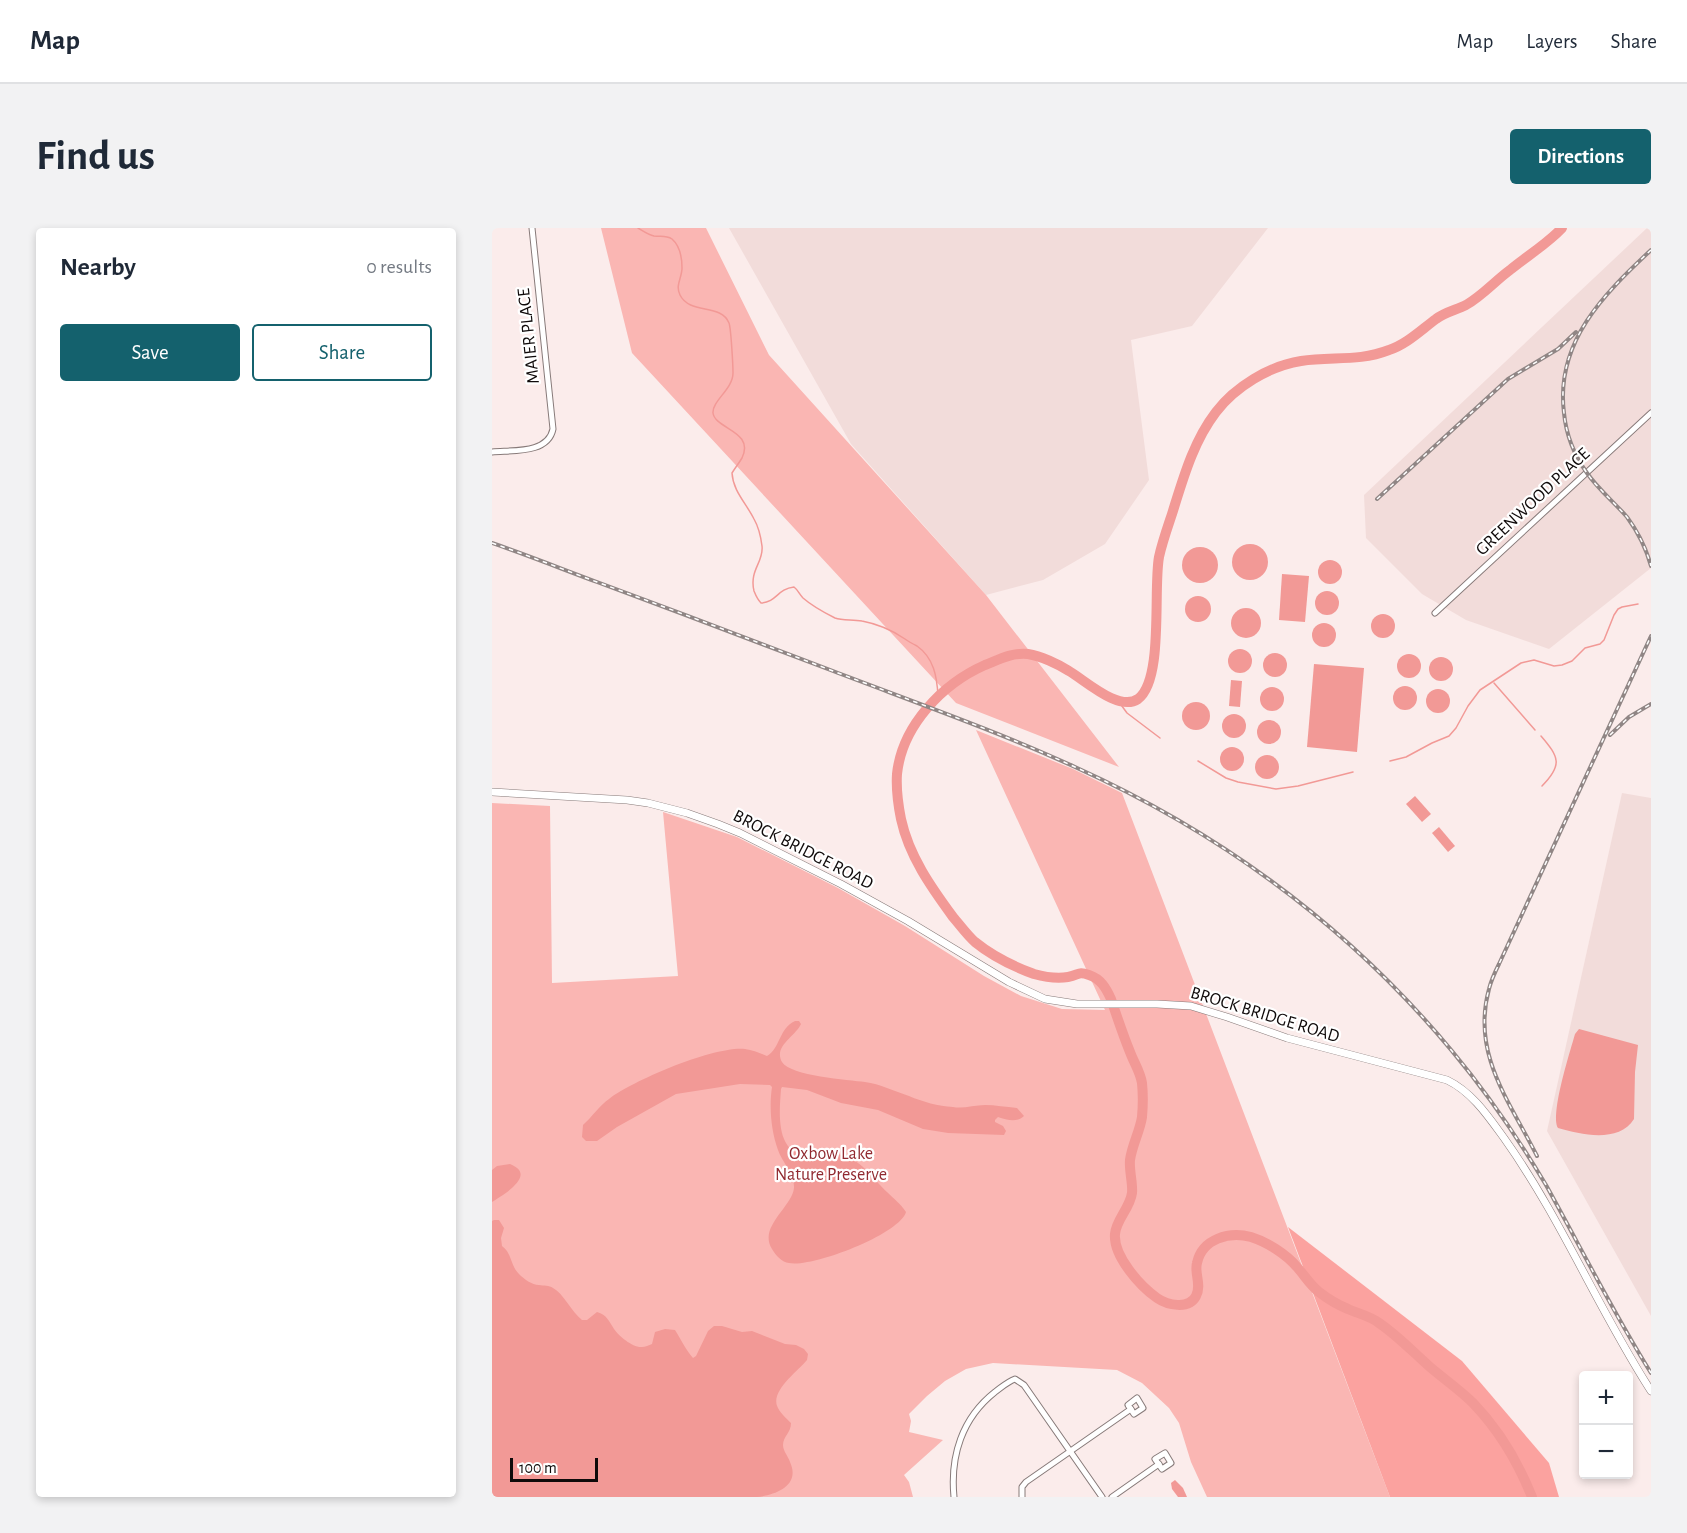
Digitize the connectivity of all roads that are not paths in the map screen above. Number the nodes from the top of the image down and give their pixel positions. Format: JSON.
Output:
{"nodes":[{"id":1,"x":532,"y":228,"type":"edge"},
{"id":2,"x":1651,"y":413,"type":"edge"},
{"id":3,"x":492,"y":452,"type":"edge"},
{"id":4,"x":1434,"y":613,"type":"dead end"},
{"id":5,"x":492,"y":792,"type":"edge"},
{"id":6,"x":1651,"y":1391,"type":"edge"},
{"id":7,"x":1131,"y":1409,"type":"dead end"},
{"id":8,"x":1070,"y":1451,"type":"junction"},
{"id":9,"x":1159,"y":1464,"type":"dead end"},
{"id":10,"x":954,"y":1497,"type":"edge"},
{"id":11,"x":1022,"y":1497,"type":"edge"},
{"id":12,"x":1102,"y":1497,"type":"edge"},
{"id":13,"x":1112,"y":1497,"type":"edge"}],
"edges":[{"from":1,"to":3,"type":"street","name":"MAIER PLACE"},
{"from":2,"to":4,"type":"street","name":"GREENWOOD PLACE"},
{"from":5,"to":6,"type":"street","name":"BROCK BRIDGE ROAD"},
{"from":7,"to":8,"type":"street"},
{"from":8,"to":10,"type":"street"},
{"from":8,"to":11,"type":"street"},
{"from":8,"to":12,"type":"street"},
{"from":9,"to":13,"type":"street"}]}
